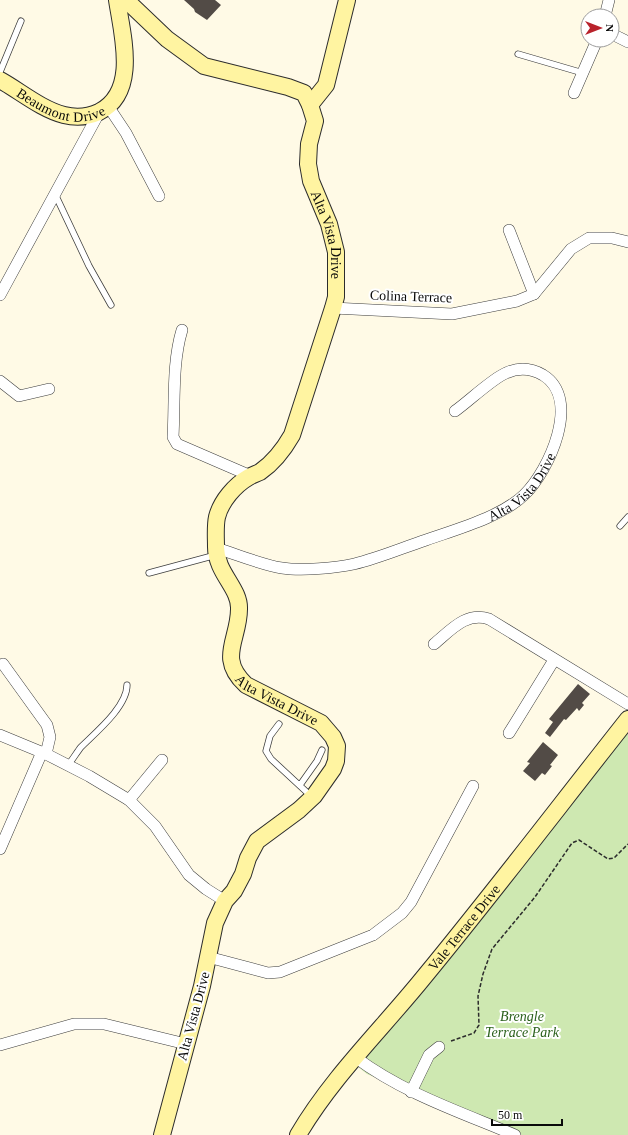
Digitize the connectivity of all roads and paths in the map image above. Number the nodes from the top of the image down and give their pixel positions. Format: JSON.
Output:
{"nodes":[{"id":1,"x":117,"y":0,"type":"edge"},
{"id":2,"x":126,"y":0,"type":"edge"},
{"id":3,"x":347,"y":0,"type":"edge"},
{"id":4,"x":21,"y":20,"type":"dead end"},
{"id":5,"x":594,"y":48,"type":"edge"},
{"id":6,"x":518,"y":54,"type":"dead end"},
{"id":7,"x":0,"y":72,"type":"edge"},
{"id":8,"x":583,"y":73,"type":"junction"},
{"id":9,"x":0,"y":80,"type":"edge"},
{"id":10,"x":574,"y":93,"type":"dead end"},
{"id":11,"x":310,"y":105,"type":"junction"},
{"id":12,"x":104,"y":109,"type":"junction"},
{"id":13,"x":55,"y":194,"type":"junction"},
{"id":14,"x":158,"y":196,"type":"dead end"},
{"id":15,"x":508,"y":230,"type":"dead end"},
{"id":16,"x":628,"y":242,"type":"edge"},
{"id":17,"x":534,"y":294,"type":"junction"},
{"id":18,"x":0,"y":295,"type":"edge"},
{"id":19,"x":111,"y":304,"type":"dead end"},
{"id":20,"x":333,"y":308,"type":"junction"},
{"id":21,"x":182,"y":330,"type":"dead end"},
{"id":22,"x":0,"y":381,"type":"edge"},
{"id":23,"x":49,"y":389,"type":"dead end"},
{"id":24,"x":455,"y":411,"type":"dead end"},
{"id":25,"x":251,"y":476,"type":"junction"},
{"id":26,"x":628,"y":517,"type":"edge"},
{"id":27,"x":620,"y":526,"type":"dead end"},
{"id":28,"x":216,"y":551,"type":"junction"},
{"id":29,"x":149,"y":573,"type":"dead end"},
{"id":30,"x":434,"y":644,"type":"dead end"},
{"id":31,"x":554,"y":660,"type":"junction"},
{"id":32,"x":3,"y":664,"type":"dead end"},
{"id":33,"x":127,"y":686,"type":"dead end"},
{"id":34,"x":628,"y":704,"type":"edge"},
{"id":35,"x":628,"y":719,"type":"edge"},
{"id":36,"x":279,"y":724,"type":"dead end"},
{"id":37,"x":509,"y":733,"type":"dead end"},
{"id":38,"x":0,"y":735,"type":"edge"},
{"id":39,"x":322,"y":750,"type":"dead end"},
{"id":40,"x":44,"y":753,"type":"junction"},
{"id":41,"x":162,"y":760,"type":"dead end"},
{"id":42,"x":68,"y":765,"type":"junction"},
{"id":43,"x":300,"y":785,"type":"junction"},
{"id":44,"x":473,"y":786,"type":"dead end"},
{"id":45,"x":313,"y":797,"type":"junction"},
{"id":46,"x":129,"y":800,"type":"junction"},
{"id":47,"x":628,"y":844,"type":"edge"},
{"id":48,"x":0,"y":849,"type":"edge"},
{"id":49,"x":225,"y":901,"type":"junction"},
{"id":50,"x":208,"y":957,"type":"junction"},
{"id":51,"x":451,"y":1041,"type":"dead end"},
{"id":52,"x":186,"y":1044,"type":"junction"},
{"id":53,"x":0,"y":1045,"type":"edge"},
{"id":54,"x":439,"y":1047,"type":"dead end"},
{"id":55,"x":355,"y":1057,"type":"junction"},
{"id":56,"x":411,"y":1092,"type":"junction"},
{"id":57,"x":162,"y":1135,"type":"edge"},
{"id":58,"x":299,"y":1135,"type":"edge"},
{"id":59,"x":515,"y":1135,"type":"edge"}],
"edges":[{"from":1,"to":12,"type":"street","name":"Beaumont Drive"},
{"from":2,"to":11,"type":"street","name":"Alta Vista Drive"},
{"from":3,"to":11,"type":"street"},
{"from":4,"to":7,"type":"lane"},
{"from":5,"to":8,"type":"street"},
{"from":6,"to":8,"type":"lane"},
{"from":8,"to":10,"type":"street"},
{"from":9,"to":12,"type":"street","name":"Beaumont Drive"},
{"from":11,"to":20,"type":"street","name":"Alta Vista Drive"},
{"from":12,"to":13,"type":"street"},
{"from":12,"to":14,"type":"street"},
{"from":13,"to":18,"type":"street"},
{"from":13,"to":19,"type":"lane"},
{"from":15,"to":17,"type":"street"},
{"from":16,"to":17,"type":"street","name":"Colina Terrace"},
{"from":17,"to":20,"type":"street","name":"Colina Terrace"},
{"from":20,"to":25,"type":"street","name":"Alta Vista Drive"},
{"from":21,"to":25,"type":"street"},
{"from":22,"to":23,"type":"street"},
{"from":24,"to":28,"type":"street","name":"Alta Vista Drive"},
{"from":25,"to":28,"type":"street","name":"Alta Vista Drive"},
{"from":26,"to":27,"type":"lane"},
{"from":28,"to":29,"type":"lane"},
{"from":28,"to":45,"type":"street","name":"Alta Vista Drive"},
{"from":30,"to":31,"type":"street"},
{"from":31,"to":34,"type":"street"},
{"from":31,"to":37,"type":"street"},
{"from":32,"to":40,"type":"street"},
{"from":33,"to":42,"type":"lane"},
{"from":35,"to":55,"type":"street","name":"Vale Terrace Drive"},
{"from":36,"to":43,"type":"lane"},
{"from":38,"to":40,"type":"street"},
{"from":39,"to":43,"type":"lane"},
{"from":40,"to":42,"type":"street"},
{"from":40,"to":48,"type":"street"},
{"from":41,"to":46,"type":"street"},
{"from":42,"to":46,"type":"street"},
{"from":43,"to":45,"type":"lane"},
{"from":44,"to":50,"type":"street"},
{"from":45,"to":49,"type":"street","name":"Alta Vista Drive"},
{"from":46,"to":49,"type":"street"},
{"from":47,"to":51,"type":"path"},
{"from":49,"to":50,"type":"street","name":"Alta Vista Drive"},
{"from":50,"to":52,"type":"street","name":"Alta Vista Drive"},
{"from":52,"to":53,"type":"street"},
{"from":52,"to":57,"type":"street","name":"Alta Vista Drive"},
{"from":54,"to":56,"type":"street"},
{"from":55,"to":56,"type":"street"},
{"from":55,"to":58,"type":"street","name":"Vale Terrace Drive"},
{"from":56,"to":59,"type":"street"}]}
